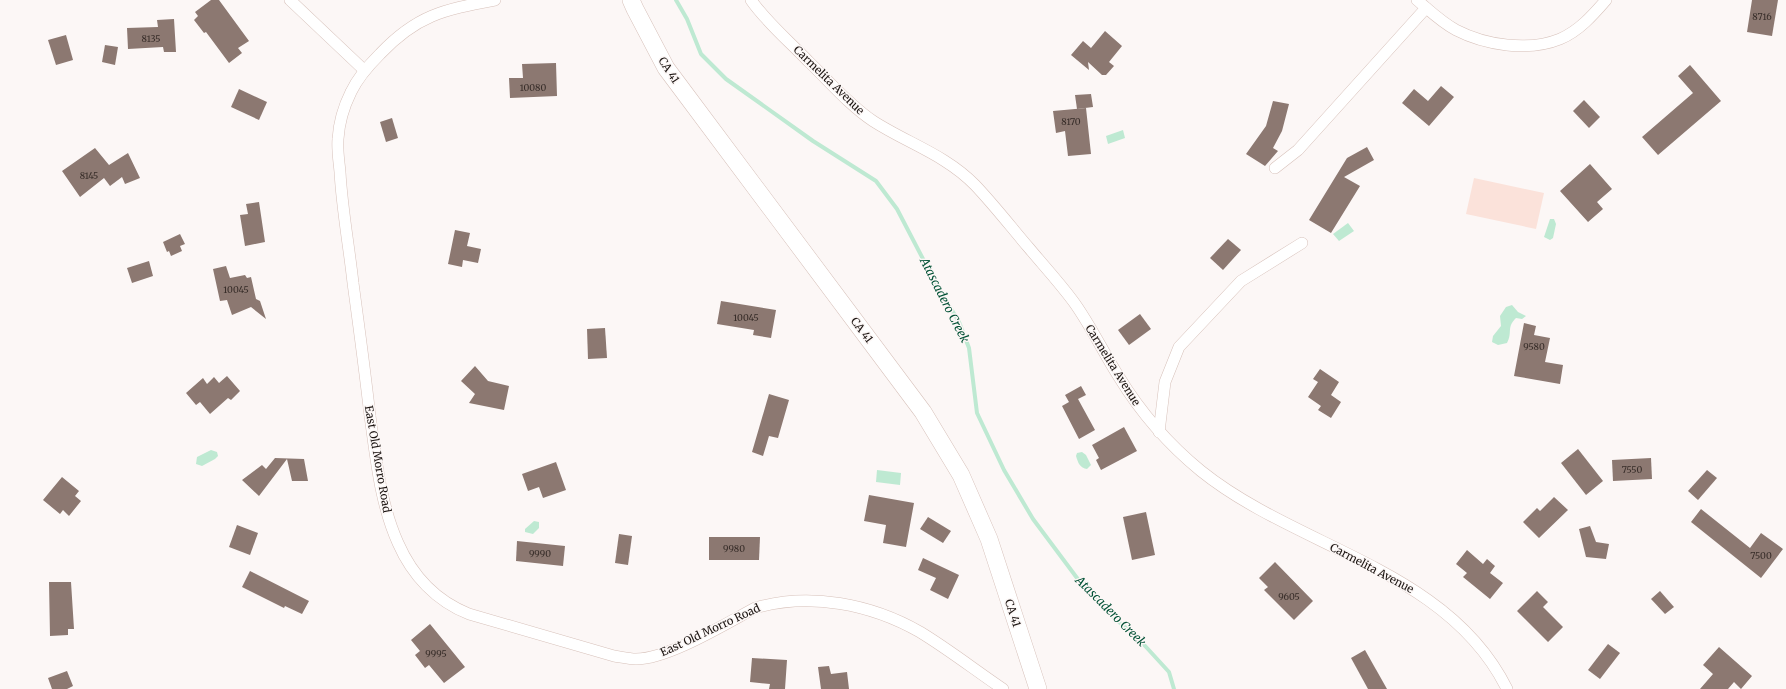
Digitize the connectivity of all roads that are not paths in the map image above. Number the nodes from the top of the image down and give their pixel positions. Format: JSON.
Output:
{"nodes":[{"id":1,"x":290,"y":0,"type":"edge"},
{"id":2,"x":495,"y":0,"type":"edge"},
{"id":3,"x":631,"y":0,"type":"edge"},
{"id":4,"x":751,"y":0,"type":"edge"},
{"id":5,"x":1417,"y":0,"type":"edge"},
{"id":6,"x":1606,"y":0,"type":"edge"},
{"id":7,"x":1426,"y":8,"type":"junction"},
{"id":8,"x":364,"y":70,"type":"junction"},
{"id":9,"x":1275,"y":168,"type":"dead end"},
{"id":10,"x":1302,"y":243,"type":"dead end"},
{"id":11,"x":1159,"y":432,"type":"junction"},
{"id":12,"x":1003,"y":689,"type":"edge"},
{"id":13,"x":1038,"y":689,"type":"edge"},
{"id":14,"x":1507,"y":689,"type":"edge"}],
"edges":[{"from":1,"to":8,"type":"street"},
{"from":2,"to":8,"type":"street","name":"East Old Morro Road"},
{"from":3,"to":13,"type":"main road","name":"CA 41","number":"CA 41"},
{"from":4,"to":11,"type":"street","name":"Carmelita Avenue"},
{"from":5,"to":7,"type":"street"},
{"from":6,"to":7,"type":"street"},
{"from":7,"to":9,"type":"street"},
{"from":8,"to":12,"type":"street","name":"East Old Morro Road"},
{"from":10,"to":11,"type":"street"},
{"from":11,"to":14,"type":"street","name":"Carmelita Avenue"}]}
